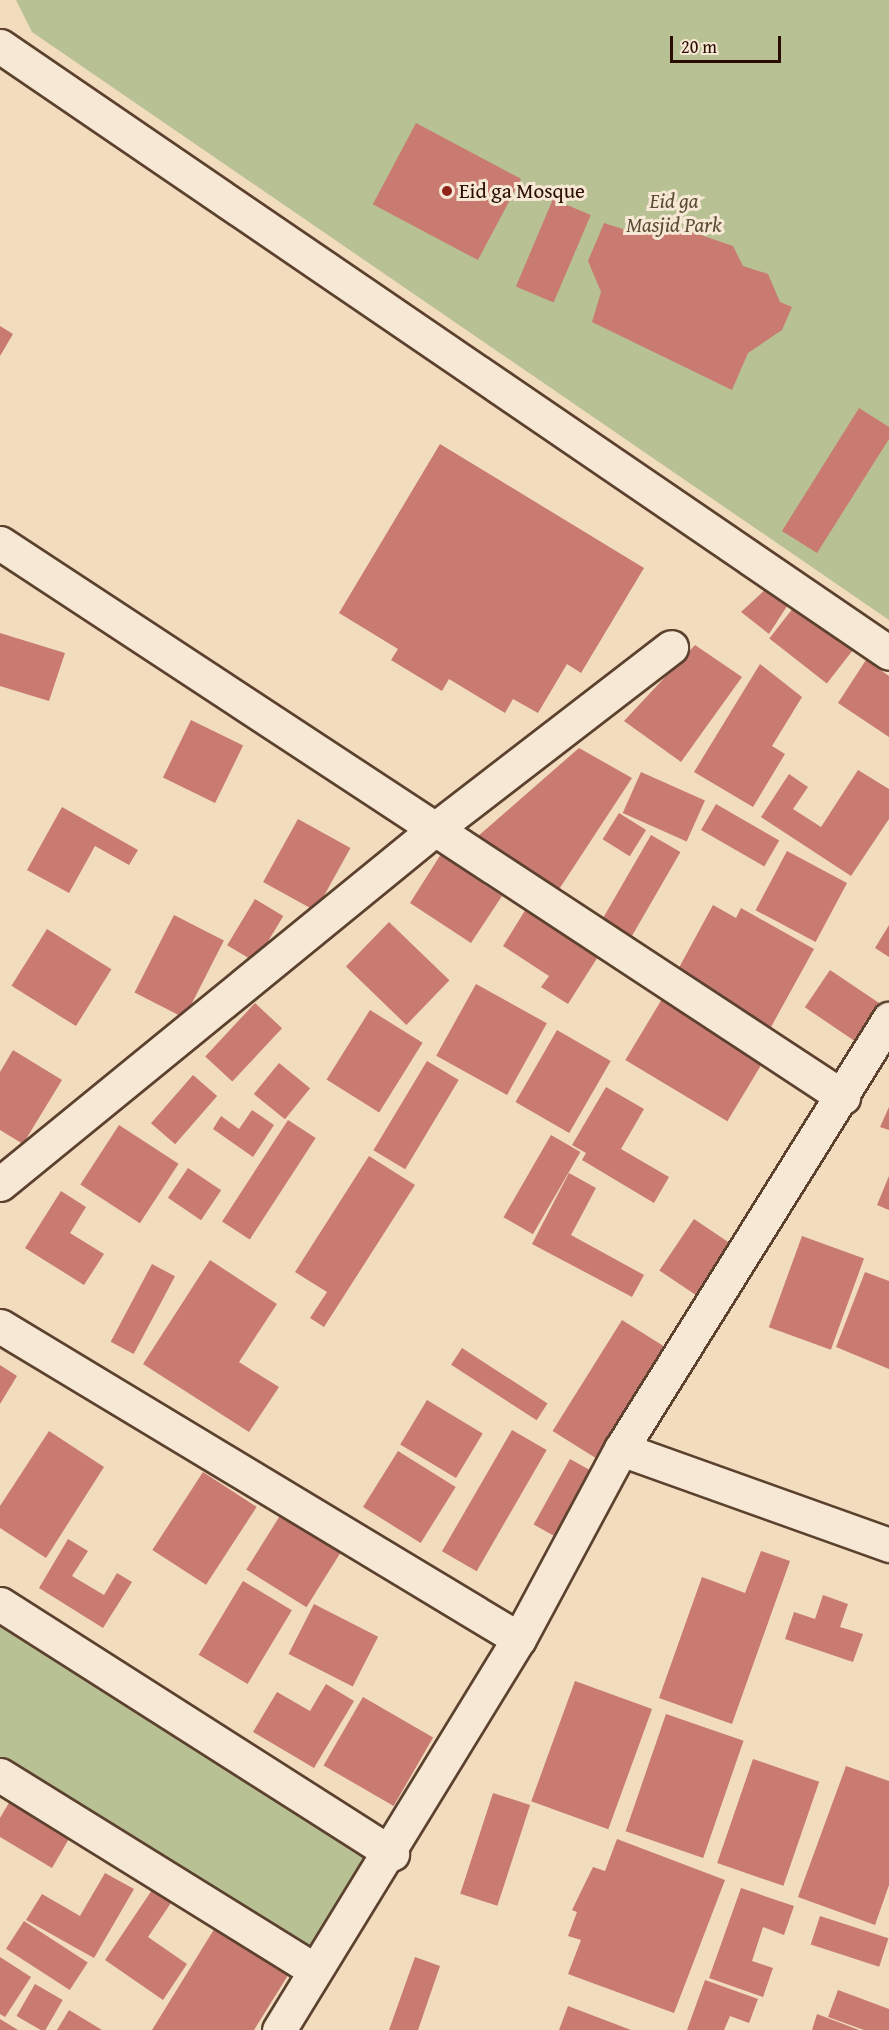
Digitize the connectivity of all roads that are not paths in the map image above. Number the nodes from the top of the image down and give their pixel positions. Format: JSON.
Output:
{"nodes":[{"id":1,"x":0,"y":46,"type":"edge"},
{"id":2,"x":0,"y":543,"type":"edge"},
{"id":3,"x":671,"y":647,"type":"dead end"},
{"id":4,"x":889,"y":653,"type":"edge"},
{"id":5,"x":435,"y":829,"type":"junction"},
{"id":6,"x":889,"y":1019,"type":"edge"},
{"id":7,"x":843,"y":1096,"type":"junction"},
{"id":8,"x":0,"y":1184,"type":"edge"},
{"id":9,"x":0,"y":1326,"type":"edge"},
{"id":10,"x":621,"y":1449,"type":"junction"},
{"id":11,"x":889,"y":1545,"type":"edge"},
{"id":12,"x":0,"y":1604,"type":"edge"},
{"id":13,"x":519,"y":1639,"type":"junction"},
{"id":14,"x":0,"y":1775,"type":"edge"},
{"id":15,"x":392,"y":1854,"type":"junction"},
{"id":16,"x":315,"y":1970,"type":"junction"},
{"id":17,"x":279,"y":2030,"type":"edge"}],
"edges":[{"from":1,"to":4,"type":"street"},
{"from":2,"to":5,"type":"street"},
{"from":3,"to":5,"type":"street"},
{"from":5,"to":7,"type":"street"},
{"from":5,"to":8,"type":"street"},
{"from":6,"to":7,"type":"street"},
{"from":7,"to":10,"type":"street"},
{"from":9,"to":13,"type":"street"},
{"from":10,"to":11,"type":"street"},
{"from":10,"to":13,"type":"street"},
{"from":12,"to":15,"type":"street"},
{"from":13,"to":15,"type":"street"},
{"from":14,"to":16,"type":"street"},
{"from":15,"to":16,"type":"street"},
{"from":16,"to":17,"type":"street"}]}
